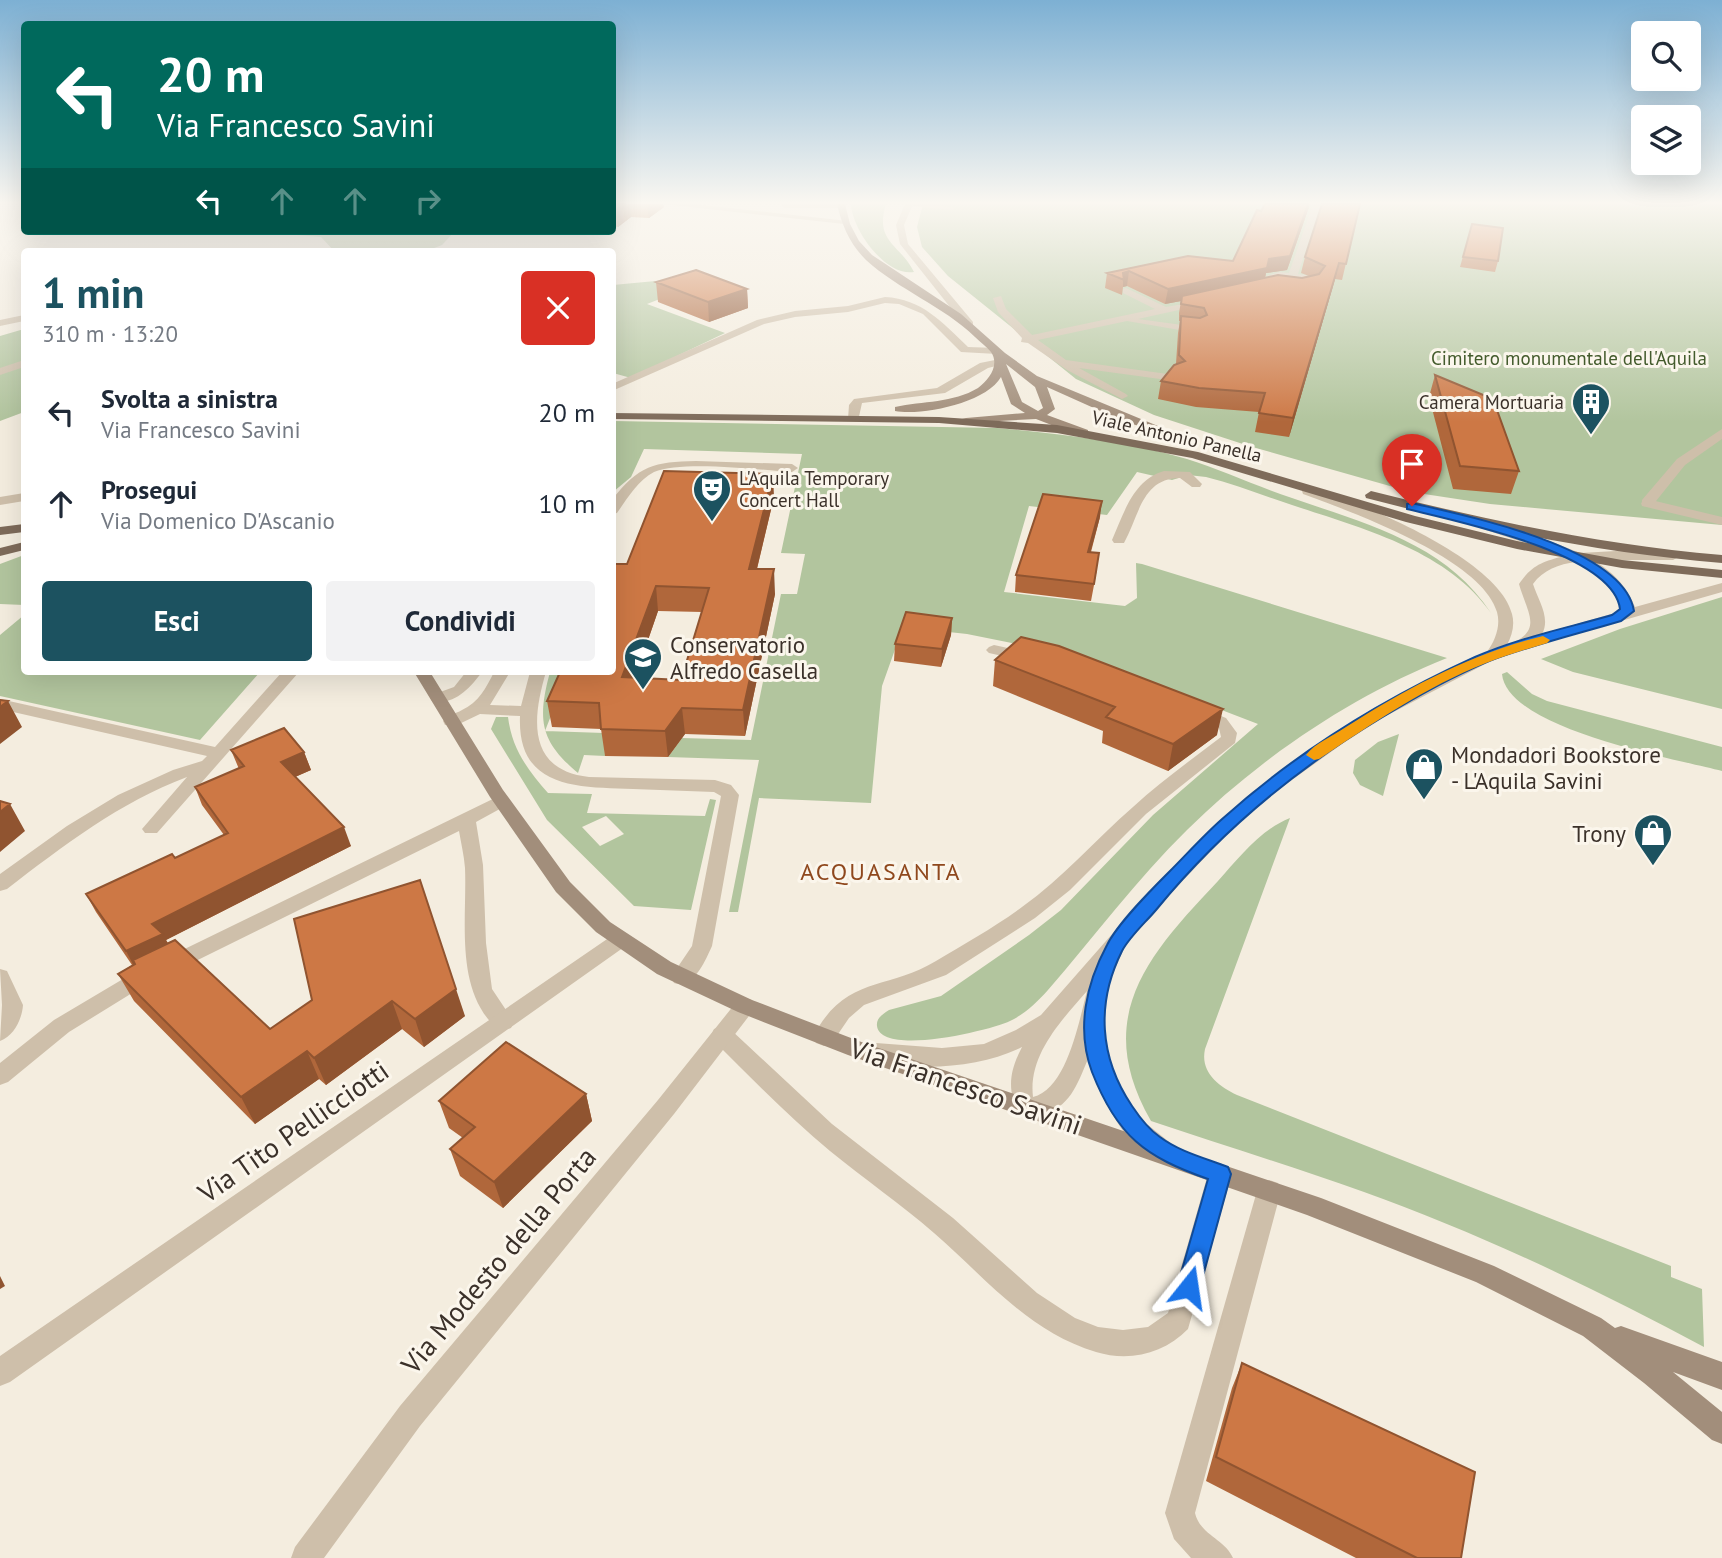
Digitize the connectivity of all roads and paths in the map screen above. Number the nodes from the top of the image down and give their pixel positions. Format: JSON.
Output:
{"nodes":[{"id":1,"x":899,"y":277,"type":"edge"},
{"id":2,"x":921,"y":277,"type":"edge"},
{"id":3,"x":929,"y":277,"type":"edge"},
{"id":4,"x":1274,"y":277,"type":"edge"},
{"id":5,"x":1300,"y":277,"type":"edge"},
{"id":6,"x":933,"y":281,"type":"junction"},
{"id":7,"x":1275,"y":286,"type":"junction"},
{"id":8,"x":1263,"y":289,"type":"edge"},
{"id":9,"x":920,"y":290,"type":"junction"},
{"id":10,"x":1126,"y":291,"type":"edge"},
{"id":11,"x":998,"y":298,"type":"dead end"},
{"id":12,"x":1213,"y":299,"type":"edge"},
{"id":13,"x":1164,"y":310,"type":"junction"},
{"id":14,"x":1125,"y":318,"type":"junction"},
{"id":15,"x":21,"y":319,"type":"edge"},
{"id":16,"x":0,"y":323,"type":"edge"},
{"id":17,"x":969,"y":324,"type":"junction"},
{"id":18,"x":1198,"y":330,"type":"edge"},
{"id":19,"x":1028,"y":339,"type":"junction"},
{"id":20,"x":999,"y":357,"type":"junction"},
{"id":21,"x":1062,"y":363,"type":"junction"},
{"id":22,"x":21,"y":364,"type":"edge"},
{"id":23,"x":0,"y":372,"type":"edge"},
{"id":24,"x":1026,"y":373,"type":"junction"},
{"id":25,"x":1175,"y":378,"type":"edge"},
{"id":26,"x":616,"y":386,"type":"edge"},
{"id":27,"x":1122,"y":396,"type":"dead end"},
{"id":28,"x":616,"y":405,"type":"edge"},
{"id":29,"x":899,"y":409,"type":"junction"},
{"id":30,"x":854,"y":413,"type":"junction"},
{"id":31,"x":1036,"y":415,"type":"junction"},
{"id":32,"x":616,"y":416,"type":"edge"},
{"id":33,"x":959,"y":421,"type":"junction"},
{"id":34,"x":1722,"y":433,"type":"edge"},
{"id":35,"x":1089,"y":434,"type":"junction"},
{"id":36,"x":1193,"y":443,"type":"junction"},
{"id":37,"x":792,"y":468,"type":"dead end"},
{"id":38,"x":1286,"y":482,"type":"junction"},
{"id":39,"x":1196,"y":484,"type":"dead end"},
{"id":40,"x":21,"y":498,"type":"edge"},
{"id":41,"x":0,"y":501,"type":"edge"},
{"id":42,"x":616,"y":505,"type":"edge"},
{"id":43,"x":1467,"y":520,"type":"junction"},
{"id":44,"x":1722,"y":521,"type":"edge"},
{"id":45,"x":21,"y":528,"type":"edge"},
{"id":46,"x":0,"y":531,"type":"edge"},
{"id":47,"x":21,"y":538,"type":"edge"},
{"id":48,"x":1119,"y":540,"type":"dead end"},
{"id":49,"x":0,"y":542,"type":"edge"},
{"id":50,"x":21,"y":547,"type":"edge"},
{"id":51,"x":0,"y":552,"type":"edge"},
{"id":52,"x":1578,"y":557,"type":"junction"},
{"id":53,"x":1694,"y":557,"type":"junction"},
{"id":54,"x":1722,"y":559,"type":"edge"},
{"id":55,"x":1722,"y":574,"type":"edge"},
{"id":56,"x":1722,"y":587,"type":"edge"},
{"id":57,"x":1623,"y":616,"type":"junction"},
{"id":58,"x":1518,"y":646,"type":"junction"},
{"id":59,"x":994,"y":650,"type":"dead end"},
{"id":60,"x":1493,"y":655,"type":"junction"},
{"id":61,"x":1039,"y":659,"type":"edge"},
{"id":62,"x":289,"y":675,"type":"edge"},
{"id":63,"x":424,"y":675,"type":"edge"},
{"id":64,"x":472,"y":675,"type":"edge"},
{"id":65,"x":500,"y":675,"type":"edge"},
{"id":66,"x":537,"y":675,"type":"edge"},
{"id":67,"x":438,"y":698,"type":"junction"},
{"id":68,"x":0,"y":704,"type":"edge"},
{"id":69,"x":1178,"y":705,"type":"edge"},
{"id":70,"x":479,"y":709,"type":"junction"},
{"id":71,"x":528,"y":710,"type":"junction"},
{"id":72,"x":451,"y":721,"type":"junction"},
{"id":73,"x":214,"y":759,"type":"junction"},
{"id":74,"x":501,"y":801,"type":"junction"},
{"id":75,"x":466,"y":820,"type":"junction"},
{"id":76,"x":151,"y":829,"type":"dead end"},
{"id":77,"x":0,"y":884,"type":"edge"},
{"id":78,"x":620,"y":940,"type":"junction"},
{"id":79,"x":1115,"y":946,"type":"junction"},
{"id":80,"x":0,"y":977,"type":"edge"},
{"id":81,"x":681,"y":977,"type":"junction"},
{"id":82,"x":745,"y":1006,"type":"junction"},
{"id":83,"x":1060,"y":1006,"type":"junction"},
{"id":84,"x":1094,"y":1006,"type":"junction"},
{"id":85,"x":503,"y":1022,"type":"junction"},
{"id":86,"x":0,"y":1032,"type":"edge"},
{"id":87,"x":722,"y":1035,"type":"junction"},
{"id":88,"x":824,"y":1037,"type":"junction"},
{"id":89,"x":856,"y":1049,"type":"junction"},
{"id":90,"x":0,"y":1076,"type":"edge"},
{"id":91,"x":1027,"y":1108,"type":"junction"},
{"id":92,"x":1181,"y":1160,"type":"junction"},
{"id":93,"x":1220,"y":1174,"type":"junction"},
{"id":94,"x":1269,"y":1191,"type":"junction"},
{"id":95,"x":1592,"y":1327,"type":"junction"},
{"id":96,"x":0,"y":1371,"type":"edge"},
{"id":97,"x":1722,"y":1376,"type":"edge"},
{"id":98,"x":1722,"y":1430,"type":"edge"},
{"id":99,"x":306,"y":1558,"type":"edge"},
{"id":100,"x":1218,"y":1558,"type":"edge"}],
"edges":[{"from":1,"to":9,"type":"main road"},
{"from":2,"to":9,"type":"street"},
{"from":3,"to":6,"type":"street"},
{"from":4,"to":7,"type":"street"},
{"from":5,"to":7,"type":"street"},
{"from":6,"to":9,"type":"street"},
{"from":6,"to":17,"type":"street"},
{"from":7,"to":8,"type":"street"},
{"from":9,"to":17,"type":"main road"},
{"from":10,"to":13,"type":"street"},
{"from":11,"to":19,"type":"street"},
{"from":12,"to":13,"type":"street"},
{"from":13,"to":14,"type":"street"},
{"from":14,"to":18,"type":"street"},
{"from":14,"to":19,"type":"street"},
{"from":15,"to":16,"type":"street"},
{"from":17,"to":20,"type":"main road"},
{"from":19,"to":21,"type":"street"},
{"from":20,"to":24,"type":"main road"},
{"from":20,"to":26,"type":"street"},
{"from":20,"to":29,"type":"main road"},
{"from":20,"to":30,"type":"street"},
{"from":20,"to":31,"type":"main road"},
{"from":21,"to":25,"type":"street"},
{"from":21,"to":27,"type":"street"},
{"from":22,"to":23,"type":"street"},
{"from":24,"to":31,"type":"main road"},
{"from":24,"to":36,"type":"main road"},
{"from":28,"to":30,"type":"main road","name":"Viale Antonio Panella"},
{"from":29,"to":30,"type":"main road","name":"Viale Antonio Panella"},
{"from":29,"to":31,"type":"main road","name":"Viale Antonio Panella"},
{"from":30,"to":32,"type":"main road","name":"Viale Antonio Panella"},
{"from":30,"to":33,"type":"main road","name":"Viale Antonio Panella"},
{"from":31,"to":33,"type":"main road"},
{"from":31,"to":35,"type":"main road"},
{"from":31,"to":36,"type":"main road","name":"Viale Antonio Panella"},
{"from":33,"to":35,"type":"main road","name":"Viale Antonio Panella"},
{"from":34,"to":44,"type":"street"},
{"from":35,"to":38,"type":"main road","name":"Viale Antonio Panella"},
{"from":36,"to":43,"type":"main road","name":"Viale Antonio Panella"},
{"from":37,"to":42,"type":"street"},
{"from":38,"to":52,"type":"main road","name":"Viale Antonio Panella"},
{"from":38,"to":60,"type":"street"},
{"from":39,"to":48,"type":"street"},
{"from":40,"to":41,"type":"street"},
{"from":43,"to":52,"type":"street"},
{"from":43,"to":53,"type":"main road","name":"Viale Antonio Panella"},
{"from":45,"to":46,"type":"main road"},
{"from":47,"to":49,"type":"main road"},
{"from":50,"to":51,"type":"main road"},
{"from":52,"to":53,"type":"street"},
{"from":52,"to":55,"type":"main road","name":"Viale Antonio Panella"},
{"from":52,"to":57,"type":"street"},
{"from":52,"to":58,"type":"street"},
{"from":53,"to":54,"type":"main road","name":"Viale Antonio Panella"},
{"from":56,"to":57,"type":"street"},
{"from":57,"to":58,"type":"street"},
{"from":58,"to":60,"type":"street"},
{"from":59,"to":61,"type":"street"},
{"from":60,"to":79,"type":"street"},
{"from":62,"to":73,"type":"street"},
{"from":63,"to":67,"type":"main road","name":"Via Francesco Savini"},
{"from":64,"to":67,"type":"street"},
{"from":65,"to":70,"type":"street"},
{"from":66,"to":71,"type":"street"},
{"from":67,"to":72,"type":"main road","name":"Via Francesco Savini"},
{"from":68,"to":73,"type":"street"},
{"from":69,"to":88,"type":"street"},
{"from":70,"to":71,"type":"street"},
{"from":70,"to":72,"type":"street"},
{"from":71,"to":81,"type":"street"},
{"from":72,"to":74,"type":"main road","name":"Via Francesco Savini"},
{"from":73,"to":76,"type":"street"},
{"from":73,"to":77,"type":"street"},
{"from":74,"to":75,"type":"street"},
{"from":74,"to":78,"type":"main road","name":"Via Francesco Savini"},
{"from":75,"to":85,"type":"street"},
{"from":75,"to":90,"type":"street"},
{"from":78,"to":81,"type":"main road","name":"Via Francesco Savini"},
{"from":78,"to":85,"type":"street","name":"Via Tito Pellicciotti"},
{"from":79,"to":83,"type":"street"},
{"from":79,"to":84,"type":"street"},
{"from":80,"to":86,"type":"street"},
{"from":81,"to":82,"type":"main road","name":"Via Francesco Savini"},
{"from":82,"to":87,"type":"street","name":"Via Modesto della Porta"},
{"from":82,"to":88,"type":"main road","name":"Via Francesco Savini"},
{"from":83,"to":89,"type":"street"},
{"from":83,"to":91,"type":"street"},
{"from":84,"to":91,"type":"street"},
{"from":84,"to":92,"type":"street"},
{"from":85,"to":96,"type":"street","name":"Via Tito Pellicciotti"},
{"from":87,"to":93,"type":"street"},
{"from":87,"to":99,"type":"street","name":"Via Modesto della Porta"},
{"from":88,"to":89,"type":"main road","name":"Via Francesco Savini"},
{"from":89,"to":91,"type":"main road","name":"Via Francesco Savini"},
{"from":91,"to":92,"type":"main road","name":"Via Francesco Savini"},
{"from":92,"to":93,"type":"main road","name":"Via Francesco Savini"},
{"from":93,"to":94,"type":"main road","name":"Via Francesco Savini"},
{"from":94,"to":95,"type":"main road","name":"Via Francesco Savini"},
{"from":94,"to":100,"type":"street"},
{"from":95,"to":97,"type":"main road"},
{"from":95,"to":98,"type":"main road","name":"Via Francesco Savini"}]}
